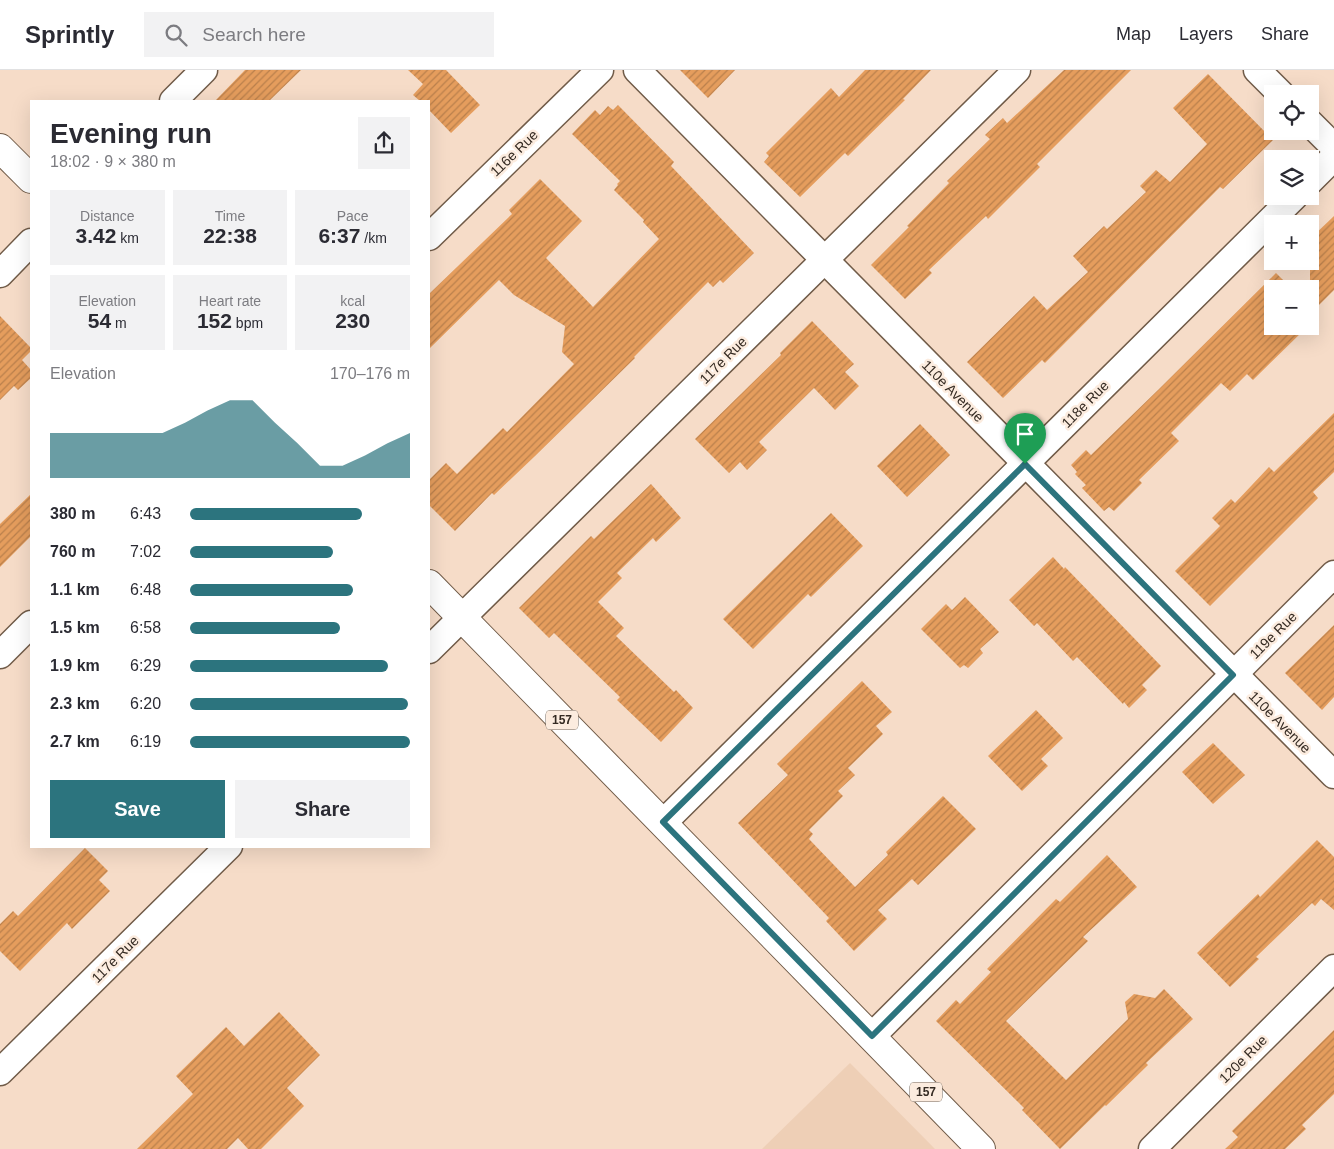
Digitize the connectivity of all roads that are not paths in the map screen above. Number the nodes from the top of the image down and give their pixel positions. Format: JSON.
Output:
{"nodes":[{"id":1,"x":204,"y":70,"type":"edge"},
{"id":2,"x":600,"y":70,"type":"edge"},
{"id":3,"x":637,"y":70,"type":"edge"},
{"id":4,"x":1017,"y":70,"type":"edge"},
{"id":5,"x":1257,"y":70,"type":"edge"},
{"id":6,"x":1272,"y":85,"type":"edge"},
{"id":7,"x":174,"y":100,"type":"edge"},
{"id":8,"x":1319,"y":132,"type":"edge"},
{"id":9,"x":0,"y":148,"type":"edge"},
{"id":10,"x":1334,"y":148,"type":"edge"},
{"id":11,"x":1334,"y":157,"type":"edge"},
{"id":12,"x":1319,"y":172,"type":"edge"},
{"id":13,"x":30,"y":178,"type":"edge"},
{"id":14,"x":1286,"y":205,"type":"edge"},
{"id":15,"x":430,"y":236,"type":"edge"},
{"id":16,"x":30,"y":243,"type":"edge"},
{"id":17,"x":824,"y":260,"type":"junction"},
{"id":18,"x":0,"y":274,"type":"edge"},
{"id":19,"x":1025,"y":464,"type":"junction"},
{"id":20,"x":1334,"y":574,"type":"edge"},
{"id":21,"x":430,"y":585,"type":"edge"},
{"id":22,"x":461,"y":618,"type":"junction"},
{"id":23,"x":30,"y":625,"type":"edge"},
{"id":24,"x":430,"y":649,"type":"edge"},
{"id":25,"x":0,"y":655,"type":"edge"},
{"id":26,"x":1233,"y":675,"type":"junction"},
{"id":27,"x":1334,"y":775,"type":"edge"},
{"id":28,"x":663,"y":822,"type":"junction"},
{"id":29,"x":227,"y":848,"type":"edge"},
{"id":30,"x":1334,"y":968,"type":"edge"},
{"id":31,"x":872,"y":1036,"type":"junction"},
{"id":32,"x":0,"y":1072,"type":"edge"},
{"id":33,"x":981,"y":1149,"type":"edge"},
{"id":34,"x":1152,"y":1149,"type":"edge"}],
"edges":[{"from":1,"to":7,"type":"street"},
{"from":2,"to":15,"type":"street","name":"116e Rue"},
{"from":3,"to":17,"type":"street","name":"110e Avenue"},
{"from":4,"to":17,"type":"street","name":"117e Rue"},
{"from":5,"to":6,"type":"street"},
{"from":8,"to":10,"type":"street"},
{"from":9,"to":13,"type":"main road"},
{"from":11,"to":12,"type":"street"},
{"from":14,"to":19,"type":"street","name":"118e Rue"},
{"from":16,"to":18,"type":"street"},
{"from":17,"to":19,"type":"street","name":"110e Avenue"},
{"from":17,"to":22,"type":"street","name":"117e Rue"},
{"from":19,"to":26,"type":"street","name":"110e Avenue"},
{"from":19,"to":28,"type":"street","name":"118e Rue"},
{"from":20,"to":26,"type":"street","name":"119e Rue"},
{"from":21,"to":22,"type":"main road","number":"157"},
{"from":22,"to":24,"type":"street","name":"117e Rue"},
{"from":22,"to":28,"type":"main road","number":"157"},
{"from":23,"to":25,"type":"street"},
{"from":26,"to":27,"type":"street","name":"110e Avenue"},
{"from":26,"to":31,"type":"street","name":"119e Rue"},
{"from":28,"to":31,"type":"main road","number":"157"},
{"from":29,"to":32,"type":"street","name":"117e Rue"},
{"from":30,"to":34,"type":"street","name":"120e Rue"},
{"from":31,"to":33,"type":"main road","number":"157"}]}
